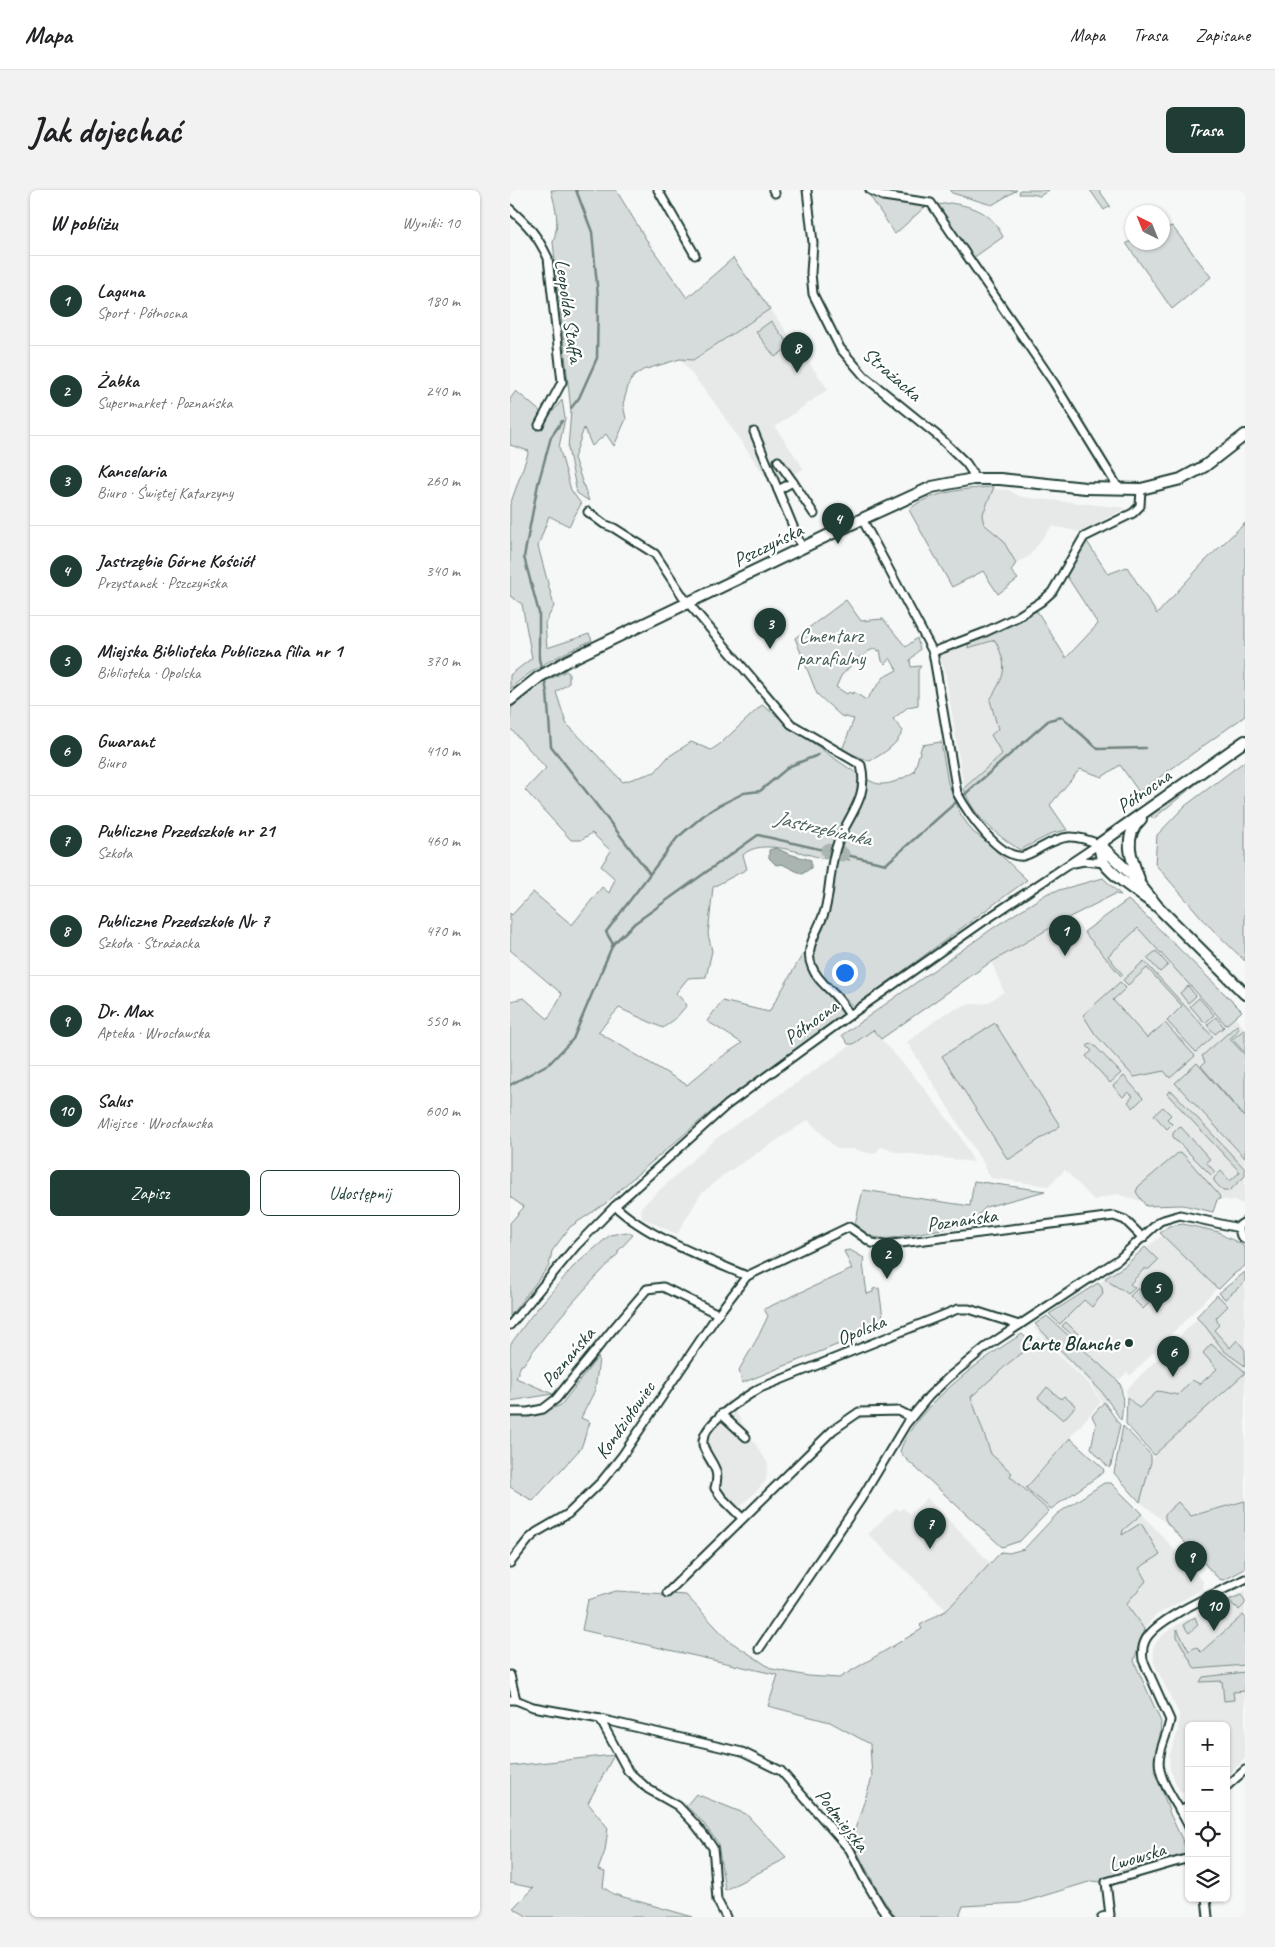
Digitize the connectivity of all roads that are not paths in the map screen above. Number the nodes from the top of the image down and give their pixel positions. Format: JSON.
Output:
{"nodes":[{"id":1,"x":658,"y":190,"type":"edge"},
{"id":2,"x":806,"y":190,"type":"edge"},
{"id":3,"x":870,"y":190,"type":"edge"},
{"id":4,"x":510,"y":209,"type":"edge"},
{"id":5,"x":695,"y":255,"type":"dead end"},
{"id":6,"x":539,"y":425,"type":"dead end"},
{"id":7,"x":754,"y":432,"type":"dead end"},
{"id":8,"x":1245,"y":435,"type":"edge"},
{"id":9,"x":778,"y":460,"type":"dead end"},
{"id":10,"x":972,"y":475,"type":"junction"},
{"id":11,"x":793,"y":482,"type":"junction"},
{"id":12,"x":1119,"y":489,"type":"junction"},
{"id":13,"x":1141,"y":489,"type":"junction"},
{"id":14,"x":778,"y":490,"type":"junction"},
{"id":15,"x":588,"y":512,"type":"dead end"},
{"id":16,"x":814,"y":514,"type":"dead end"},
{"id":17,"x":862,"y":519,"type":"junction"},
{"id":18,"x":802,"y":548,"type":"junction"},
{"id":19,"x":688,"y":603,"type":"junction"},
{"id":20,"x":933,"y":652,"type":"junction"},
{"id":21,"x":510,"y":700,"type":"edge"},
{"id":22,"x":1245,"y":741,"type":"edge"},
{"id":23,"x":1155,"y":805,"type":"junction"},
{"id":24,"x":1099,"y":844,"type":"junction"},
{"id":25,"x":1069,"y":864,"type":"junction"},
{"id":26,"x":1105,"y":864,"type":"junction"},
{"id":27,"x":1143,"y":889,"type":"junction"},
{"id":28,"x":1157,"y":906,"type":"junction"},
{"id":29,"x":1245,"y":994,"type":"edge"},
{"id":30,"x":850,"y":1015,"type":"junction"},
{"id":31,"x":615,"y":1206,"type":"junction"},
{"id":32,"x":1245,"y":1222,"type":"edge"},
{"id":33,"x":1239,"y":1228,"type":"junction"},
{"id":34,"x":1143,"y":1238,"type":"junction"},
{"id":35,"x":1245,"y":1238,"type":"edge"},
{"id":36,"x":748,"y":1276,"type":"junction"},
{"id":37,"x":718,"y":1314,"type":"junction"},
{"id":38,"x":510,"y":1325,"type":"edge"},
{"id":39,"x":1019,"y":1325,"type":"junction"},
{"id":40,"x":510,"y":1412,"type":"edge"},
{"id":41,"x":721,"y":1414,"type":"junction"},
{"id":42,"x":911,"y":1417,"type":"junction"},
{"id":43,"x":746,"y":1437,"type":"dead end"},
{"id":44,"x":742,"y":1518,"type":"junction"},
{"id":45,"x":510,"y":1563,"type":"edge"},
{"id":46,"x":1245,"y":1579,"type":"edge"},
{"id":47,"x":667,"y":1593,"type":"dead end"},
{"id":48,"x":759,"y":1649,"type":"dead end"},
{"id":49,"x":510,"y":1675,"type":"edge"},
{"id":50,"x":513,"y":1700,"type":"edge"},
{"id":51,"x":600,"y":1719,"type":"junction"},
{"id":52,"x":1245,"y":1770,"type":"edge"},
{"id":53,"x":1230,"y":1784,"type":"edge"},
{"id":54,"x":1185,"y":1808,"type":"edge"},
{"id":55,"x":1180,"y":1811,"type":"junction"},
{"id":56,"x":1185,"y":1820,"type":"edge"},
{"id":57,"x":1185,"y":1859,"type":"edge"},
{"id":58,"x":1206,"y":1902,"type":"edge"},
{"id":59,"x":726,"y":1917,"type":"edge"},
{"id":60,"x":889,"y":1917,"type":"edge"},
{"id":61,"x":1102,"y":1917,"type":"edge"},
{"id":62,"x":1208,"y":1917,"type":"edge"}],
"edges":[{"from":1,"to":5,"type":"street"},
{"from":2,"to":10,"type":"street","name":"Strażacka"},
{"from":3,"to":12,"type":"street"},
{"from":4,"to":6,"type":"street","name":"Leopolda Staffa"},
{"from":7,"to":14,"type":"street"},
{"from":8,"to":13,"type":"street","name":"Pszczyńska"},
{"from":9,"to":11,"type":"street"},
{"from":10,"to":12,"type":"street","name":"Pszczyńska"},
{"from":10,"to":17,"type":"street","name":"Pszczyńska"},
{"from":11,"to":14,"type":"street"},
{"from":11,"to":16,"type":"street"},
{"from":12,"to":13,"type":"street","name":"Pszczyńska"},
{"from":13,"to":20,"type":"street"},
{"from":14,"to":18,"type":"street"},
{"from":15,"to":19,"type":"street"},
{"from":17,"to":18,"type":"street","name":"Pszczyńska"},
{"from":17,"to":20,"type":"street"},
{"from":18,"to":19,"type":"street","name":"Pszczyńska"},
{"from":19,"to":21,"type":"street","name":"Pszczyńska"},
{"from":19,"to":30,"type":"street"},
{"from":20,"to":24,"type":"street"},
{"from":22,"to":23,"type":"street","name":"Północna"},
{"from":23,"to":24,"type":"street","name":"Północna"},
{"from":23,"to":27,"type":"street"},
{"from":24,"to":25,"type":"street","name":"Północna"},
{"from":24,"to":26,"type":"street"},
{"from":24,"to":27,"type":"street"},
{"from":25,"to":26,"type":"street"},
{"from":25,"to":30,"type":"street","name":"Północna"},
{"from":26,"to":28,"type":"street"},
{"from":27,"to":28,"type":"street"},
{"from":28,"to":29,"type":"street"},
{"from":30,"to":31,"type":"street","name":"Północna"},
{"from":31,"to":36,"type":"street"},
{"from":31,"to":38,"type":"street","name":"Północna"},
{"from":32,"to":33,"type":"street"},
{"from":33,"to":34,"type":"street"},
{"from":33,"to":35,"type":"street"},
{"from":34,"to":36,"type":"street","name":"Poznańska"},
{"from":34,"to":39,"type":"street"},
{"from":36,"to":37,"type":"street","name":"Kondziołowiec"},
{"from":37,"to":40,"type":"street","name":"Poznańska"},
{"from":37,"to":45,"type":"street","name":"Kondziołowiec"},
{"from":39,"to":41,"type":"street","name":"Opolska"},
{"from":39,"to":42,"type":"street"},
{"from":41,"to":43,"type":"street"},
{"from":41,"to":44,"type":"street","name":"Opolska"},
{"from":42,"to":44,"type":"street"},
{"from":42,"to":48,"type":"street"},
{"from":44,"to":47,"type":"street"},
{"from":46,"to":55,"type":"street"},
{"from":49,"to":50,"type":"street"},
{"from":50,"to":51,"type":"street"},
{"from":51,"to":59,"type":"street"},
{"from":51,"to":60,"type":"street","name":"Podmiejska"},
{"from":52,"to":53,"type":"street"},
{"from":54,"to":55,"type":"street"},
{"from":55,"to":56,"type":"street"},
{"from":57,"to":61,"type":"street","name":"Lwowska"},
{"from":58,"to":62,"type":"street"}]}
